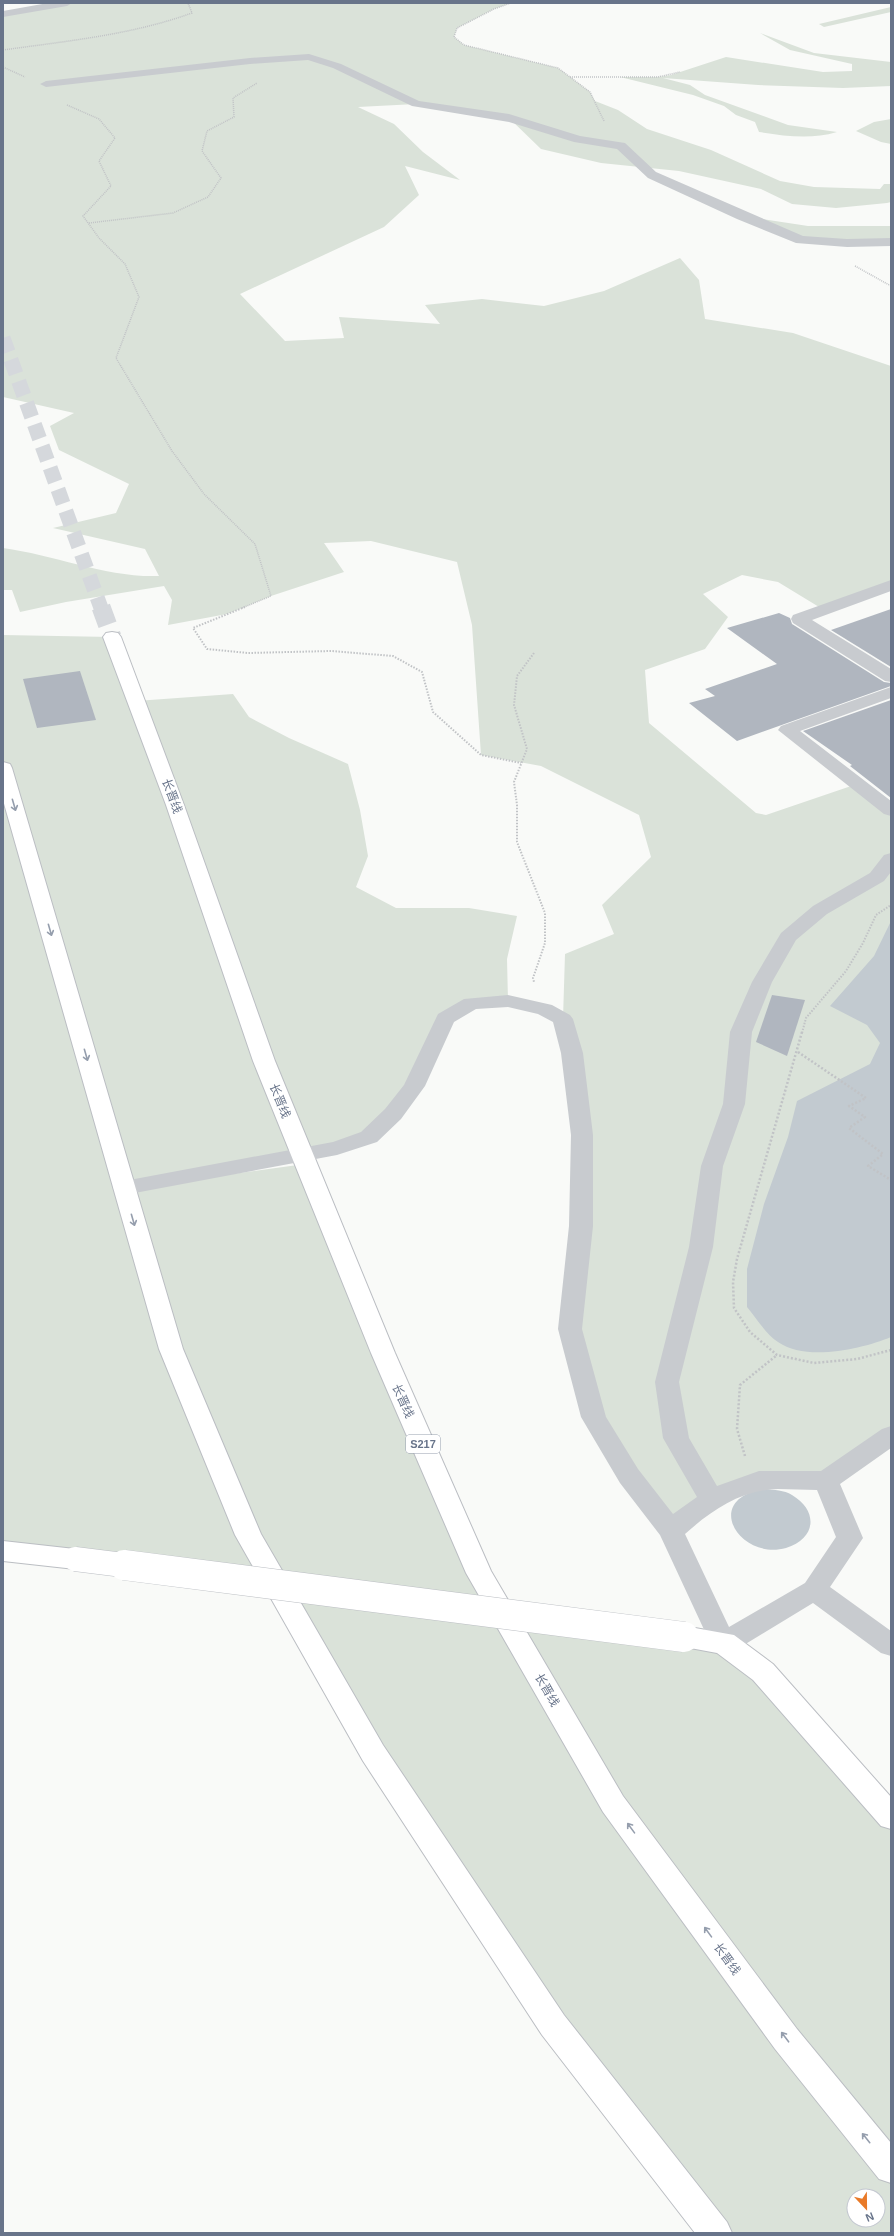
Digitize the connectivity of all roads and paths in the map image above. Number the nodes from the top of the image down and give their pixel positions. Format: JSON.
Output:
{"nodes":[{"id":1,"x":67,"y":3,"type":"edge"},
{"id":2,"x":188,"y":3,"type":"edge"},
{"id":3,"x":511,"y":3,"type":"edge"},
{"id":4,"x":3,"y":14,"type":"edge"},
{"id":5,"x":3,"y":50,"type":"edge"},
{"id":6,"x":288,"y":59,"type":"junction"},
{"id":7,"x":680,"y":72,"type":"dead end"},
{"id":8,"x":570,"y":77,"type":"junction"},
{"id":9,"x":46,"y":84,"type":"joint"},
{"id":10,"x":621,"y":146,"type":"junction"},
{"id":11,"x":88,"y":223,"type":"junction"},
{"id":12,"x":891,"y":242,"type":"edge"},
{"id":13,"x":891,"y":585,"type":"edge"},
{"id":14,"x":112,"y":637,"type":"tunnel mouth"},
{"id":15,"x":534,"y":653,"type":"dead end"},
{"id":16,"x":891,"y":677,"type":"edge"},
{"id":17,"x":891,"y":692,"type":"edge"},
{"id":18,"x":521,"y":763,"type":"junction"},
{"id":19,"x":3,"y":768,"type":"edge"},
{"id":20,"x":891,"y":810,"type":"edge"},
{"id":21,"x":891,"y":859,"type":"edge"},
{"id":22,"x":891,"y":905,"type":"edge"},
{"id":23,"x":540,"y":1008,"type":"junction"},
{"id":24,"x":798,"y":1052,"type":"junction"},
{"id":25,"x":302,"y":1155,"type":"junction"},
{"id":26,"x":891,"y":1180,"type":"edge"},
{"id":27,"x":124,"y":1188,"type":"junction"},
{"id":28,"x":891,"y":1350,"type":"edge"},
{"id":29,"x":777,"y":1355,"type":"junction"},
{"id":30,"x":891,"y":1435,"type":"edge"},
{"id":31,"x":826,"y":1481,"type":"junction"},
{"id":32,"x":753,"y":1482,"type":"junction"},
{"id":33,"x":712,"y":1500,"type":"junction"},
{"id":34,"x":671,"y":1531,"type":"junction"},
{"id":35,"x":3,"y":1552,"type":"edge"},
{"id":36,"x":814,"y":1590,"type":"junction"},
{"id":37,"x":724,"y":1643,"type":"junction"},
{"id":38,"x":891,"y":1645,"type":"edge"},
{"id":39,"x":891,"y":1817,"type":"edge"},
{"id":40,"x":891,"y":2168,"type":"edge"},
{"id":41,"x":715,"y":2233,"type":"edge"}],
"edges":[{"from":1,"to":4,"type":"street"},
{"from":2,"to":5,"type":"path"},
{"from":3,"to":8,"type":"path"},
{"from":6,"to":9,"type":"street"},
{"from":6,"to":10,"type":"street"},
{"from":6,"to":11,"type":"path"},
{"from":7,"to":8,"type":"path"},
{"from":8,"to":10,"type":"path"},
{"from":9,"to":11,"type":"path"},
{"from":10,"to":12,"type":"street"},
{"from":11,"to":18,"type":"path"},
{"from":13,"to":16,"type":"street"},
{"from":14,"to":25,"type":"main road","name":"长晋线","number":"S217"},
{"from":15,"to":18,"type":"path"},
{"from":17,"to":20,"type":"street"},
{"from":18,"to":23,"type":"path"},
{"from":19,"to":27,"type":"main road","one_way":true},
{"from":21,"to":33,"type":"street"},
{"from":22,"to":24,"type":"path"},
{"from":23,"to":25,"type":"street"},
{"from":23,"to":34,"type":"street"},
{"from":24,"to":26,"type":"path"},
{"from":24,"to":29,"type":"path"},
{"from":25,"to":27,"type":"street"},
{"from":40,"to":25,"type":"main road","name":"长晋线","number":"S217","one_way":true},
{"from":27,"to":41,"type":"main road","one_way":true},
{"from":28,"to":29,"type":"path"},
{"from":29,"to":32,"type":"path"},
{"from":30,"to":31,"type":"street"},
{"from":31,"to":32,"type":"street"},
{"from":31,"to":36,"type":"street"},
{"from":32,"to":33,"type":"street"},
{"from":33,"to":34,"type":"street"},
{"from":34,"to":37,"type":"street"},
{"from":35,"to":37,"type":"main road","bridge":true},
{"from":36,"to":37,"type":"street"},
{"from":36,"to":38,"type":"street"},
{"from":37,"to":39,"type":"main road"}]}
